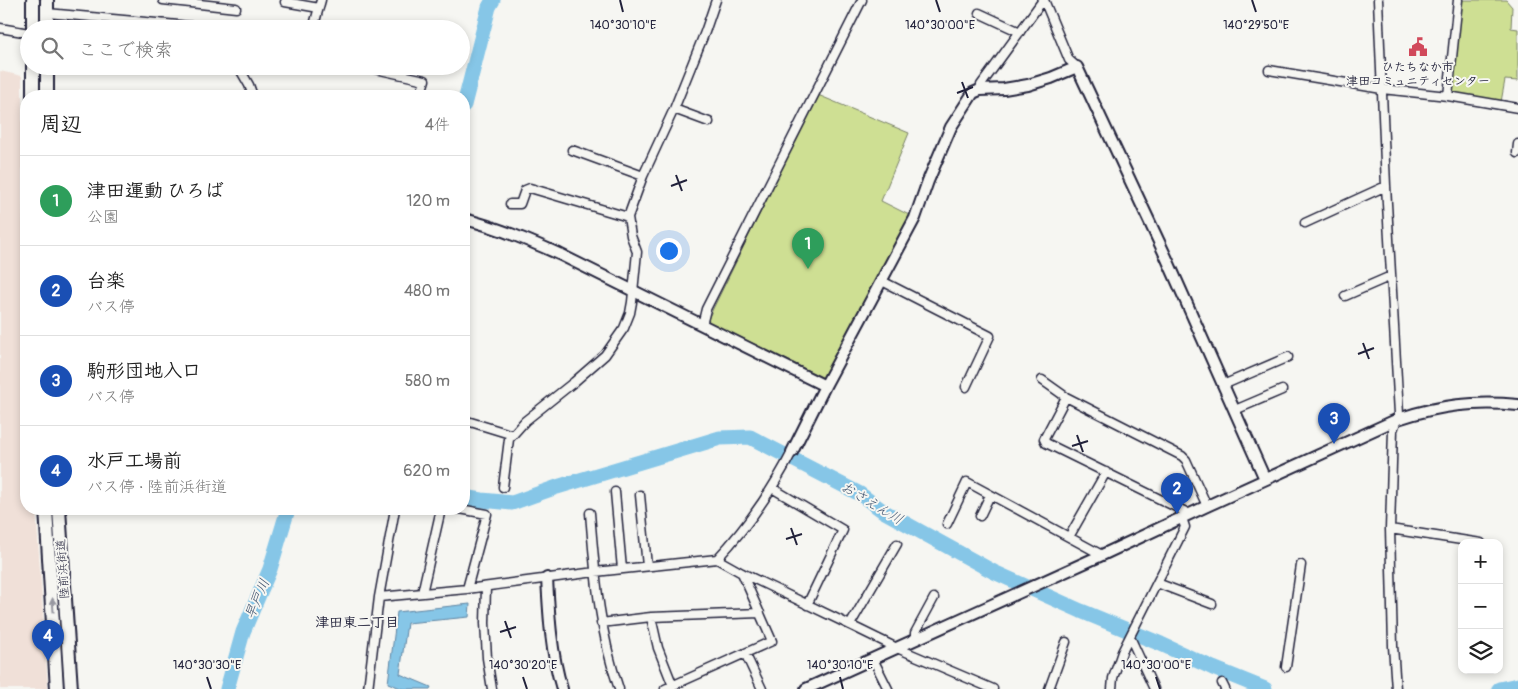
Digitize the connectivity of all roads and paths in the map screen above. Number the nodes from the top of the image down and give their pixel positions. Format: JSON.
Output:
{"nodes":[{"id":1,"x":33,"y":0,"type":"edge"},
{"id":2,"x":47,"y":0,"type":"edge"},
{"id":3,"x":163,"y":0,"type":"edge"},
{"id":4,"x":321,"y":0,"type":"edge"},
{"id":5,"x":716,"y":0,"type":"edge"},
{"id":6,"x":862,"y":0,"type":"edge"},
{"id":7,"x":1044,"y":0,"type":"edge"},
{"id":8,"x":1378,"y":0,"type":"edge"},
{"id":9,"x":1458,"y":0,"type":"edge"},
{"id":10,"x":286,"y":2,"type":"dead end"},
{"id":11,"x":236,"y":8,"type":"dead end"},
{"id":12,"x":319,"y":8,"type":"junction"},
{"id":13,"x":47,"y":13,"type":"junction"},
{"id":14,"x":979,"y":13,"type":"dead end"},
{"id":15,"x":33,"y":20,"type":"edge"},
{"id":16,"x":47,"y":20,"type":"edge"},
{"id":17,"x":126,"y":20,"type":"edge"},
{"id":18,"x":316,"y":20,"type":"edge"},
{"id":19,"x":0,"y":28,"type":"edge"},
{"id":20,"x":20,"y":31,"type":"edge"},
{"id":21,"x":1020,"y":32,"type":"junction"},
{"id":22,"x":1077,"y":67,"type":"junction"},
{"id":23,"x":1269,"y":70,"type":"dead end"},
{"id":24,"x":33,"y":75,"type":"edge"},
{"id":25,"x":47,"y":75,"type":"edge"},
{"id":26,"x":243,"y":75,"type":"edge"},
{"id":27,"x":402,"y":75,"type":"edge"},
{"id":28,"x":1382,"y":88,"type":"junction"},
{"id":29,"x":33,"y":90,"type":"edge"},
{"id":30,"x":47,"y":90,"type":"edge"},
{"id":31,"x":251,"y":90,"type":"edge"},
{"id":32,"x":422,"y":90,"type":"edge"},
{"id":33,"x":980,"y":90,"type":"junction"},
{"id":34,"x":1448,"y":96,"type":"junction"},
{"id":35,"x":1518,"y":108,"type":"edge"},
{"id":36,"x":674,"y":109,"type":"junction"},
{"id":37,"x":710,"y":122,"type":"dead end"},
{"id":38,"x":1518,"y":144,"type":"edge"},
{"id":39,"x":572,"y":150,"type":"dead end"},
{"id":40,"x":1517,"y":153,"type":"dead end"},
{"id":41,"x":644,"y":176,"type":"junction"},
{"id":42,"x":1386,"y":186,"type":"junction"},
{"id":43,"x":510,"y":204,"type":"dead end"},
{"id":44,"x":628,"y":217,"type":"junction"},
{"id":45,"x":470,"y":220,"type":"edge"},
{"id":46,"x":1305,"y":223,"type":"dead end"},
{"id":47,"x":1391,"y":276,"type":"junction"},
{"id":48,"x":882,"y":281,"type":"junction"},
{"id":49,"x":634,"y":290,"type":"junction"},
{"id":50,"x":1345,"y":296,"type":"dead end"},
{"id":51,"x":702,"y":325,"type":"junction"},
{"id":52,"x":1288,"y":357,"type":"dead end"},
{"id":53,"x":1042,"y":380,"type":"dead end"},
{"id":54,"x":1223,"y":385,"type":"junction"},
{"id":55,"x":825,"y":386,"type":"junction"},
{"id":56,"x":966,"y":387,"type":"dead end"},
{"id":57,"x":1282,"y":390,"type":"dead end"},
{"id":58,"x":1066,"y":396,"type":"junction"},
{"id":59,"x":1518,"y":405,"type":"edge"},
{"id":60,"x":1235,"y":410,"type":"junction"},
{"id":61,"x":1398,"y":419,"type":"junction"},
{"id":62,"x":470,"y":422,"type":"edge"},
{"id":63,"x":513,"y":434,"type":"junction"},
{"id":64,"x":792,"y":452,"type":"joint"},
{"id":65,"x":1106,"y":472,"type":"junction"},
{"id":66,"x":1265,"y":479,"type":"junction"},
{"id":67,"x":504,"y":487,"type":"dead end"},
{"id":68,"x":772,"y":488,"type":"junction"},
{"id":69,"x":615,"y":492,"type":"dead end"},
{"id":70,"x":640,"y":495,"type":"dead end"},
{"id":71,"x":990,"y":495,"type":"junction"},
{"id":72,"x":1207,"y":506,"type":"junction"},
{"id":73,"x":470,"y":511,"type":"edge"},
{"id":74,"x":590,"y":513,"type":"dead end"},
{"id":75,"x":46,"y":515,"type":"edge"},
{"id":76,"x":59,"y":515,"type":"edge"},
{"id":77,"x":394,"y":515,"type":"edge"},
{"id":78,"x":440,"y":515,"type":"edge"},
{"id":79,"x":980,"y":516,"type":"dead end"},
{"id":80,"x":1185,"y":516,"type":"junction"},
{"id":81,"x":947,"y":524,"type":"dead end"},
{"id":82,"x":1390,"y":529,"type":"junction"},
{"id":83,"x":1069,"y":537,"type":"junction"},
{"id":84,"x":1458,"y":539,"type":"edge"},
{"id":85,"x":897,"y":544,"type":"dead end"},
{"id":86,"x":1102,"y":555,"type":"junction"},
{"id":87,"x":717,"y":559,"type":"junction"},
{"id":88,"x":1302,"y":565,"type":"dead end"},
{"id":89,"x":647,"y":566,"type":"junction"},
{"id":90,"x":622,"y":569,"type":"junction"},
{"id":91,"x":595,"y":572,"type":"junction"},
{"id":92,"x":742,"y":573,"type":"junction"},
{"id":93,"x":547,"y":578,"type":"junction"},
{"id":94,"x":1157,"y":583,"type":"junction"},
{"id":95,"x":486,"y":587,"type":"junction"},
{"id":96,"x":467,"y":589,"type":"junction"},
{"id":97,"x":422,"y":593,"type":"junction"},
{"id":98,"x":379,"y":598,"type":"junction"},
{"id":99,"x":934,"y":598,"type":"dead end"},
{"id":100,"x":1212,"y":604,"type":"dead end"},
{"id":101,"x":807,"y":605,"type":"junction"},
{"id":102,"x":760,"y":614,"type":"junction"},
{"id":103,"x":651,"y":617,"type":"junction"},
{"id":104,"x":601,"y":622,"type":"junction"},
{"id":105,"x":850,"y":626,"type":"junction"},
{"id":106,"x":1130,"y":637,"type":"junction"},
{"id":107,"x":916,"y":638,"type":"junction"},
{"id":108,"x":1066,"y":642,"type":"dead end"},
{"id":109,"x":897,"y":648,"type":"junction"},
{"id":110,"x":745,"y":654,"type":"junction"},
{"id":111,"x":873,"y":659,"type":"junction"},
{"id":112,"x":1286,"y":667,"type":"dead end"},
{"id":113,"x":669,"y":687,"type":"edge"},
{"id":114,"x":57,"y":689,"type":"edge"},
{"id":115,"x":71,"y":689,"type":"edge"},
{"id":116,"x":368,"y":689,"type":"edge"},
{"id":117,"x":492,"y":689,"type":"edge"},
{"id":118,"x":562,"y":689,"type":"edge"},
{"id":119,"x":619,"y":689,"type":"edge"},
{"id":120,"x":762,"y":689,"type":"edge"},
{"id":121,"x":806,"y":689,"type":"edge"},
{"id":122,"x":888,"y":689,"type":"edge"},
{"id":123,"x":993,"y":689,"type":"edge"},
{"id":124,"x":1049,"y":689,"type":"edge"},
{"id":125,"x":1112,"y":689,"type":"edge"},
{"id":126,"x":1154,"y":689,"type":"edge"},
{"id":127,"x":1396,"y":689,"type":"edge"}],
"edges":[{"from":1,"to":15,"type":"highway"},
{"from":2,"to":13,"type":"highway"},
{"from":3,"to":11,"type":"street"},
{"from":4,"to":12,"type":"street"},
{"from":5,"to":36,"type":"street"},
{"from":6,"to":51,"type":"street"},
{"from":7,"to":21,"type":"street"},
{"from":7,"to":22,"type":"street"},
{"from":8,"to":28,"type":"street"},
{"from":9,"to":34,"type":"street"},
{"from":10,"to":12,"type":"street"},
{"from":12,"to":18,"type":"street"},
{"from":13,"to":16,"type":"highway"},
{"from":13,"to":17,"type":"street"},
{"from":14,"to":21,"type":"street"},
{"from":19,"to":20,"type":"street"},
{"from":21,"to":33,"type":"street"},
{"from":22,"to":33,"type":"street"},
{"from":22,"to":54,"type":"street"},
{"from":23,"to":28,"type":"street"},
{"from":24,"to":29,"type":"highway"},
{"from":25,"to":30,"type":"highway"},
{"from":26,"to":31,"type":"street"},
{"from":27,"to":32,"type":"street"},
{"from":28,"to":34,"type":"street"},
{"from":28,"to":42,"type":"street"},
{"from":33,"to":48,"type":"street"},
{"from":34,"to":35,"type":"street"},
{"from":36,"to":37,"type":"street"},
{"from":36,"to":41,"type":"street"},
{"from":38,"to":40,"type":"street"},
{"from":39,"to":41,"type":"street"},
{"from":41,"to":44,"type":"street"},
{"from":42,"to":46,"type":"street"},
{"from":42,"to":47,"type":"street"},
{"from":43,"to":44,"type":"street"},
{"from":44,"to":49,"type":"street"},
{"from":45,"to":49,"type":"street"},
{"from":47,"to":50,"type":"street"},
{"from":47,"to":61,"type":"street"},
{"from":48,"to":55,"type":"street"},
{"from":48,"to":56,"type":"street"},
{"from":49,"to":51,"type":"street"},
{"from":49,"to":63,"type":"street"},
{"from":51,"to":55,"type":"street"},
{"from":52,"to":54,"type":"street"},
{"from":53,"to":58,"type":"street"},
{"from":54,"to":60,"type":"street"},
{"from":55,"to":64,"type":"street"},
{"from":57,"to":60,"type":"street"},
{"from":58,"to":65,"type":"street"},
{"from":58,"to":72,"type":"street"},
{"from":59,"to":61,"type":"street"},
{"from":60,"to":66,"type":"street"},
{"from":61,"to":66,"type":"street"},
{"from":61,"to":82,"type":"street"},
{"from":62,"to":63,"type":"street"},
{"from":63,"to":67,"type":"street"},
{"from":64,"to":68,"type":"street"},
{"from":65,"to":80,"type":"street"},
{"from":65,"to":83,"type":"street"},
{"from":66,"to":72,"type":"street"},
{"from":68,"to":87,"type":"street"},
{"from":68,"to":101,"type":"street"},
{"from":69,"to":90,"type":"street"},
{"from":70,"to":89,"type":"street"},
{"from":71,"to":79,"type":"street"},
{"from":71,"to":81,"type":"street"},
{"from":71,"to":83,"type":"street"},
{"from":72,"to":80,"type":"street"},
{"from":73,"to":96,"type":"street"},
{"from":74,"to":91,"type":"street"},
{"from":114,"to":75,"type":"highway","name":"陸前浜街道","one_way":true},
{"from":76,"to":115,"type":"highway","name":"陸前浜街道"},
{"from":77,"to":98,"type":"street"},
{"from":78,"to":97,"type":"street"},
{"from":80,"to":86,"type":"street"},
{"from":80,"to":94,"type":"street"},
{"from":82,"to":84,"type":"street"},
{"from":82,"to":127,"type":"street"},
{"from":83,"to":86,"type":"street"},
{"from":85,"to":105,"type":"street"},
{"from":86,"to":107,"type":"street"},
{"from":87,"to":89,"type":"street"},
{"from":87,"to":92,"type":"street"},
{"from":88,"to":112,"type":"street"},
{"from":89,"to":90,"type":"street"},
{"from":90,"to":91,"type":"street"},
{"from":91,"to":93,"type":"street"},
{"from":91,"to":104,"type":"street"},
{"from":92,"to":101,"type":"street"},
{"from":92,"to":102,"type":"street"},
{"from":93,"to":95,"type":"street"},
{"from":93,"to":118,"type":"street"},
{"from":94,"to":100,"type":"street"},
{"from":94,"to":106,"type":"street"},
{"from":95,"to":96,"type":"street"},
{"from":95,"to":117,"type":"street"},
{"from":96,"to":97,"type":"street"},
{"from":97,"to":98,"type":"street"},
{"from":98,"to":116,"type":"street"},
{"from":99,"to":107,"type":"street"},
{"from":101,"to":105,"type":"street"},
{"from":102,"to":103,"type":"street"},
{"from":102,"to":110,"type":"street"},
{"from":103,"to":104,"type":"street"},
{"from":103,"to":113,"type":"street"},
{"from":104,"to":119,"type":"street"},
{"from":105,"to":109,"type":"street"},
{"from":106,"to":125,"type":"street"},
{"from":106,"to":126,"type":"street"},
{"from":107,"to":109,"type":"street"},
{"from":108,"to":124,"type":"street"},
{"from":109,"to":111,"type":"street"},
{"from":109,"to":123,"type":"street"},
{"from":110,"to":113,"type":"street"},
{"from":110,"to":120,"type":"street"},
{"from":111,"to":121,"type":"street"},
{"from":111,"to":122,"type":"street"}]}
